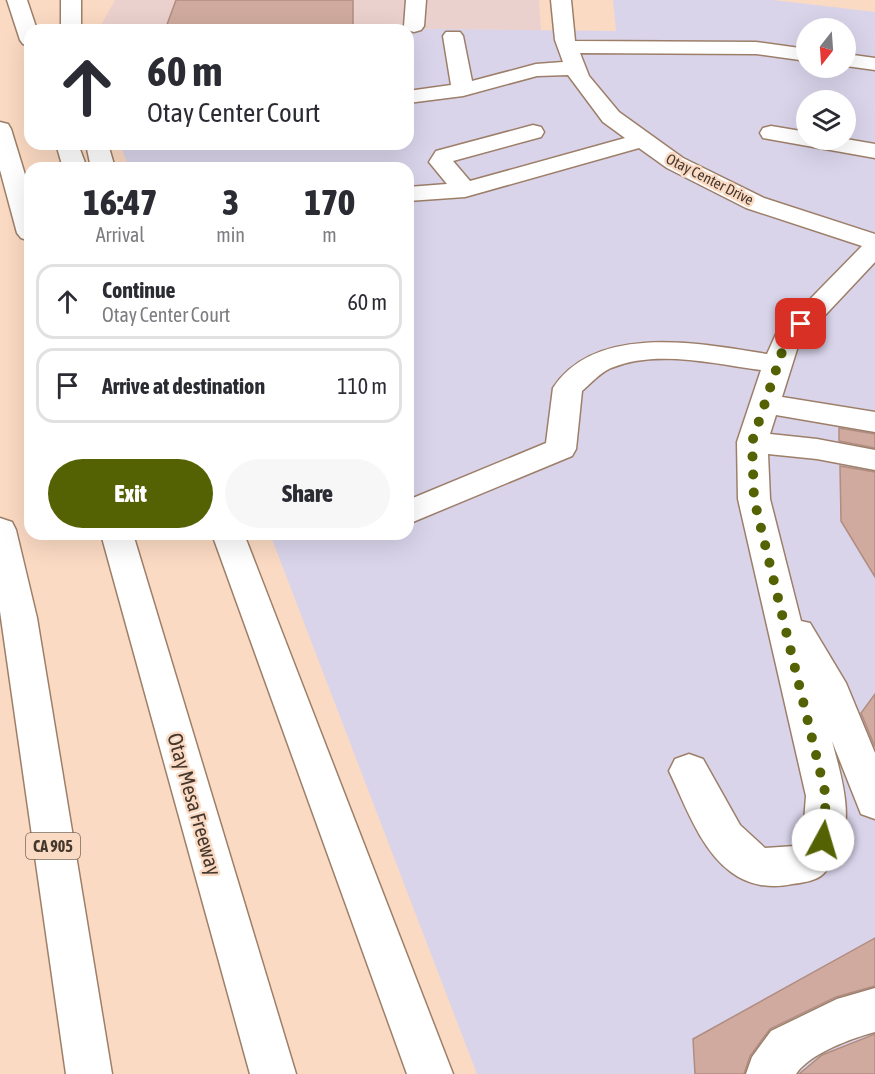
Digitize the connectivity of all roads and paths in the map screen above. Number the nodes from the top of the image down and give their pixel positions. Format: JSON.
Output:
{"nodes":[{"id":1,"x":17,"y":0,"type":"edge"},
{"id":2,"x":71,"y":0,"type":"edge"},
{"id":3,"x":416,"y":0,"type":"edge"},
{"id":4,"x":561,"y":0,"type":"edge"},
{"id":5,"x":25,"y":24,"type":"edge"},
{"id":6,"x":71,"y":24,"type":"edge"},
{"id":7,"x":414,"y":26,"type":"dead end"},
{"id":8,"x":453,"y":36,"type":"dead end"},
{"id":9,"x":568,"y":47,"type":"junction"},
{"id":10,"x":796,"y":53,"type":"edge"},
{"id":11,"x":856,"y":61,"type":"edge"},
{"id":12,"x":875,"y":64,"type":"edge"},
{"id":13,"x":575,"y":68,"type":"junction"},
{"id":14,"x":463,"y":90,"type":"junction"},
{"id":15,"x":414,"y":96,"type":"edge"},
{"id":16,"x":0,"y":129,"type":"edge"},
{"id":17,"x":533,"y":132,"type":"dead end"},
{"id":18,"x":771,"y":133,"type":"dead end"},
{"id":19,"x":796,"y":137,"type":"edge"},
{"id":20,"x":642,"y":140,"type":"junction"},
{"id":21,"x":856,"y":148,"type":"edge"},
{"id":22,"x":875,"y":151,"type":"edge"},
{"id":23,"x":465,"y":190,"type":"junction"},
{"id":24,"x":414,"y":194,"type":"edge"},
{"id":25,"x":24,"y":212,"type":"edge"},
{"id":26,"x":875,"y":242,"type":"edge"},
{"id":27,"x":875,"y":247,"type":"edge"},
{"id":28,"x":778,"y":364,"type":"junction"},
{"id":29,"x":765,"y":404,"type":"junction"},
{"id":30,"x":875,"y":422,"type":"edge"},
{"id":31,"x":752,"y":442,"type":"junction"},
{"id":32,"x":875,"y":460,"type":"edge"},
{"id":33,"x":414,"y":510,"type":"edge"},
{"id":34,"x":0,"y":530,"type":"edge"},
{"id":35,"x":119,"y":540,"type":"edge"},
{"id":36,"x":230,"y":540,"type":"edge"},
{"id":37,"x":0,"y":576,"type":"edge"},
{"id":38,"x":783,"y":611,"type":"junction"},
{"id":39,"x":19,"y":618,"type":"junction"},
{"id":40,"x":689,"y":771,"type":"dead end"},
{"id":41,"x":875,"y":802,"type":"edge"},
{"id":42,"x":875,"y":1010,"type":"edge"},
{"id":43,"x":89,"y":1074,"type":"edge"},
{"id":44,"x":273,"y":1074,"type":"edge"},
{"id":45,"x":430,"y":1074,"type":"edge"},
{"id":46,"x":769,"y":1074,"type":"edge"}],
"edges":[{"from":1,"to":5,"type":"main road"},
{"from":2,"to":6,"type":"main road"},
{"from":3,"to":7,"type":"main road"},
{"from":4,"to":9,"type":"main road","name":"Otay Center Drive"},
{"from":8,"to":14,"type":"main road"},
{"from":9,"to":10,"type":"main road"},
{"from":9,"to":13,"type":"main road","name":"Otay Center Drive"},
{"from":11,"to":12,"type":"main road"},
{"from":13,"to":14,"type":"main road"},
{"from":13,"to":20,"type":"main road","name":"Otay Center Drive"},
{"from":14,"to":15,"type":"main road"},
{"from":16,"to":25,"type":"main road"},
{"from":17,"to":23,"type":"main road"},
{"from":18,"to":19,"type":"main road"},
{"from":20,"to":23,"type":"main road"},
{"from":20,"to":26,"type":"main road","name":"Otay Center Drive"},
{"from":21,"to":22,"type":"main road"},
{"from":23,"to":24,"type":"main road"},
{"from":27,"to":28,"type":"main road"},
{"from":28,"to":29,"type":"main road"},
{"from":28,"to":33,"type":"main road"},
{"from":29,"to":30,"type":"main road"},
{"from":29,"to":31,"type":"main road"},
{"from":31,"to":32,"type":"main road"},
{"from":31,"to":38,"type":"main road"},
{"from":34,"to":39,"type":"main road","number":"CA 905"},
{"from":35,"to":44,"type":"main road","name":"Otay Mesa Freeway"},
{"from":36,"to":45,"type":"main road"},
{"from":37,"to":39,"type":"main road"},
{"from":38,"to":40,"type":"main road"},
{"from":38,"to":41,"type":"main road"},
{"from":39,"to":43,"type":"main road","number":"CA 905"},
{"from":42,"to":46,"type":"main road"}]}
